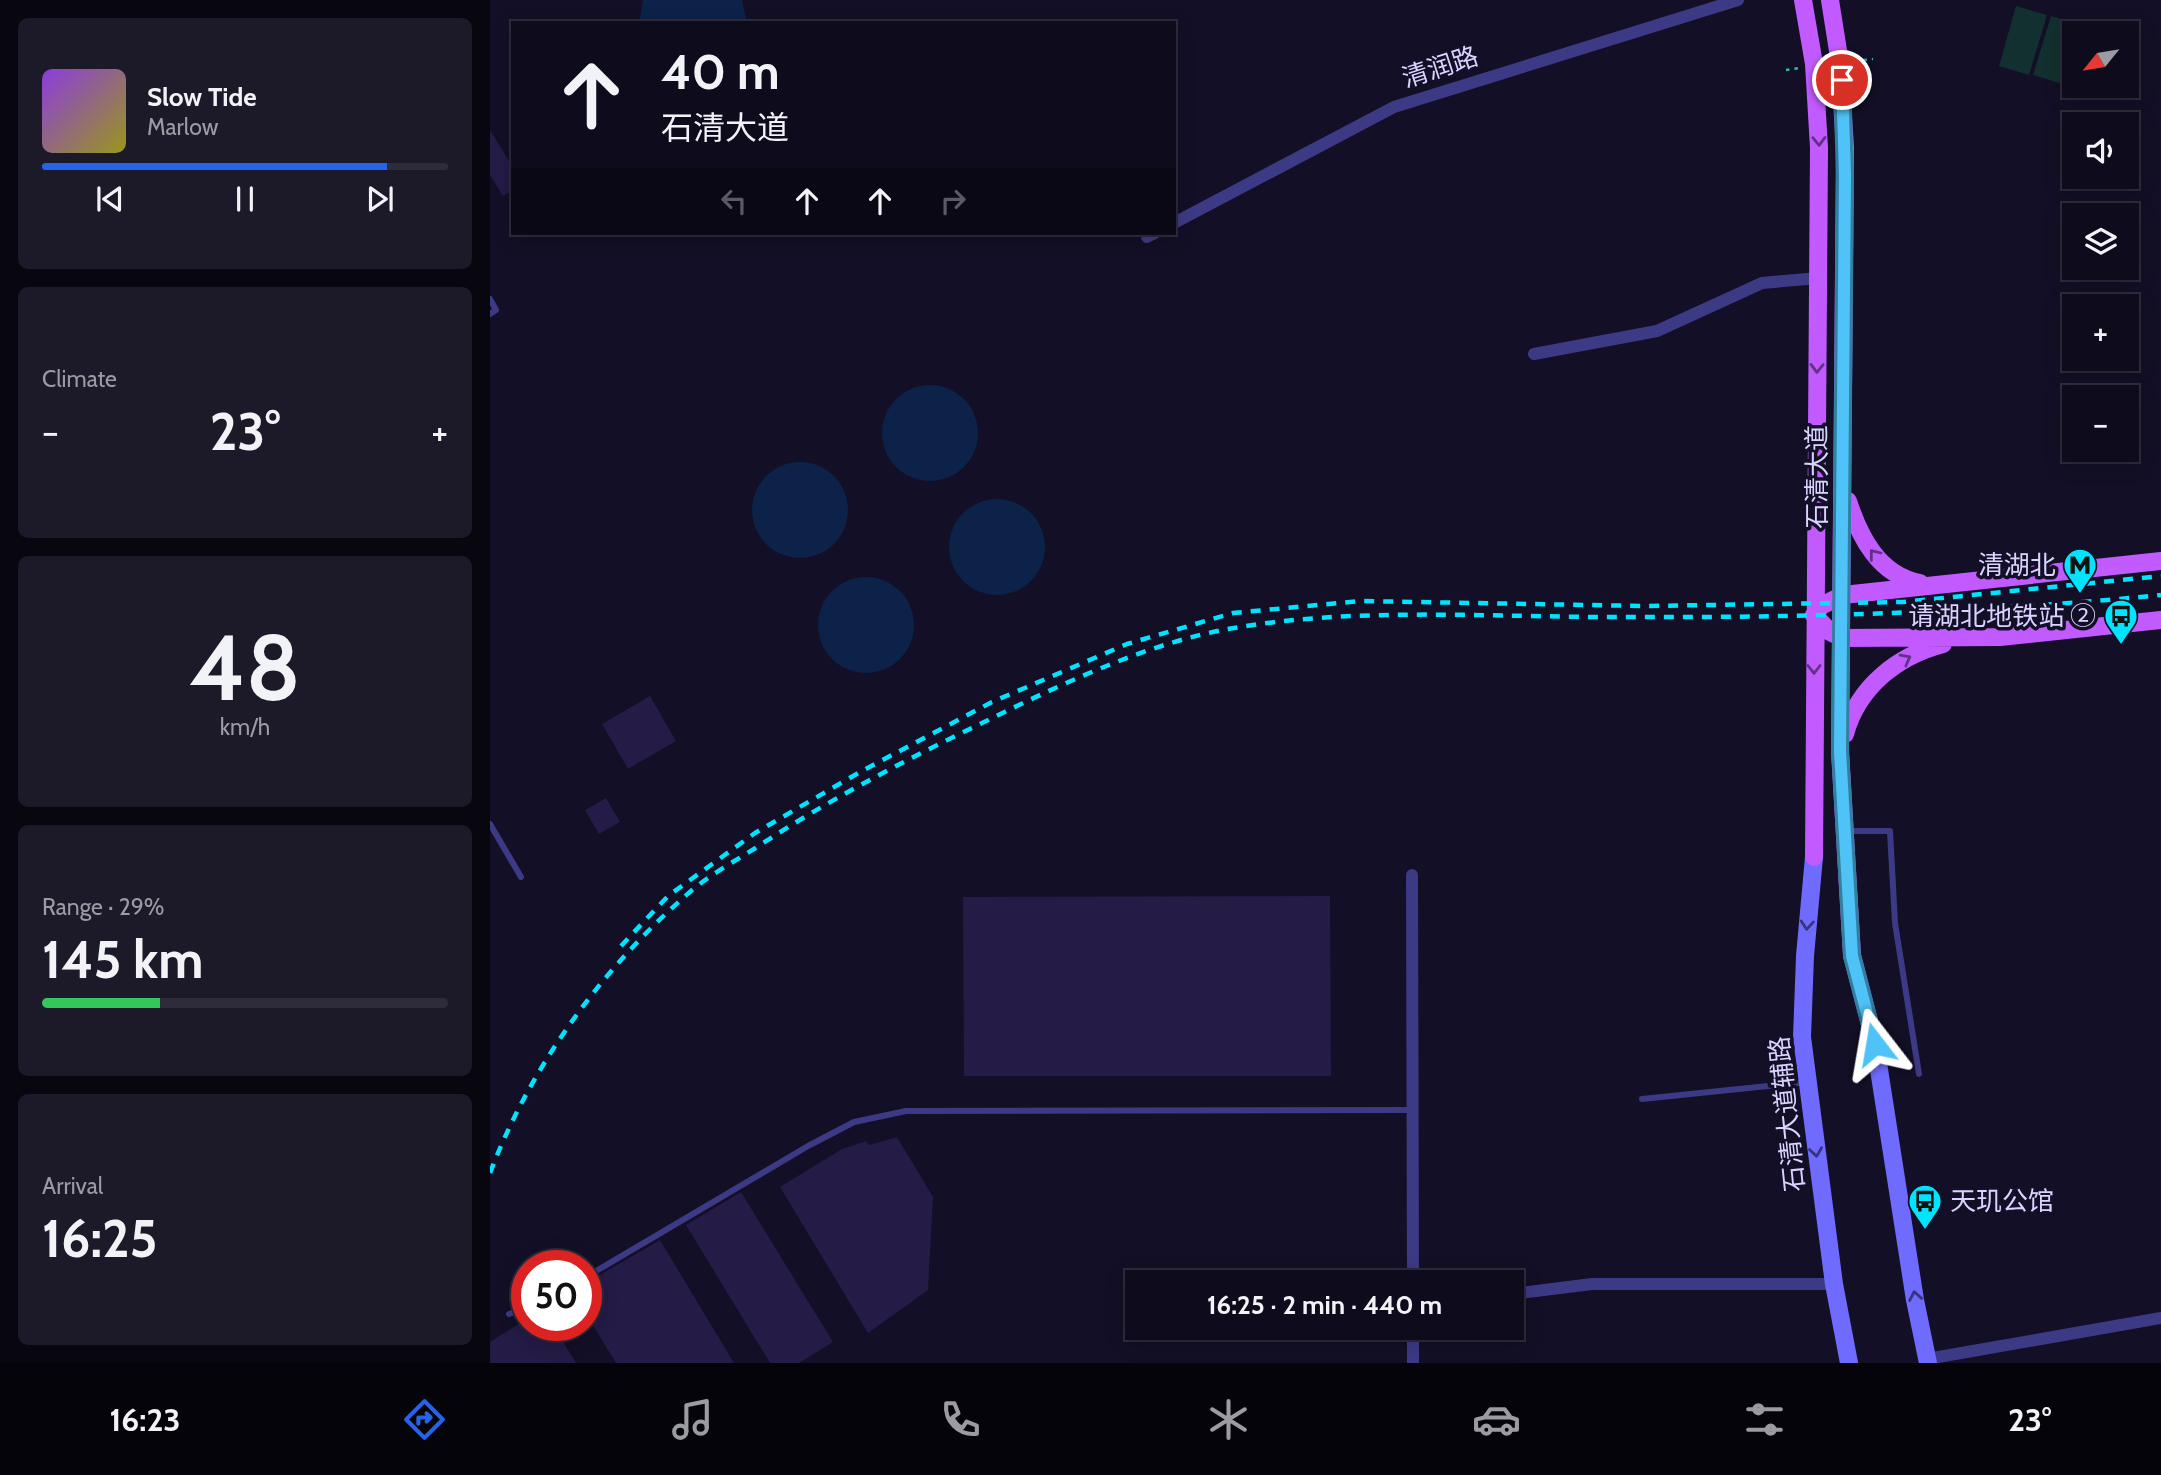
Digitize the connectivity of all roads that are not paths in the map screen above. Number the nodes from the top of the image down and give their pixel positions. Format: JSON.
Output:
{"nodes":[{"id":1,"x":1738,"y":0,"type":"edge"},
{"id":2,"x":1803,"y":0,"type":"edge"},
{"id":3,"x":1830,"y":0,"type":"edge"},
{"id":4,"x":1176,"y":222,"type":"edge"},
{"id":5,"x":1818,"y":278,"type":"junction"},
{"id":6,"x":490,"y":299,"type":"edge"},
{"id":7,"x":490,"y":314,"type":"edge"},
{"id":8,"x":1534,"y":354,"type":"dead end"},
{"id":9,"x":1844,"y":477,"type":"junction"},
{"id":10,"x":2161,"y":561,"type":"edge"},
{"id":11,"x":1932,"y":586,"type":"junction"},
{"id":12,"x":1843,"y":595,"type":"junction"},
{"id":13,"x":1814,"y":615,"type":"junction"},
{"id":14,"x":2161,"y":620,"type":"edge"},
{"id":15,"x":1842,"y":638,"type":"junction"},
{"id":16,"x":1963,"y":639,"type":"junction"},
{"id":17,"x":1840,"y":751,"type":"junction"},
{"id":18,"x":490,"y":824,"type":"edge"},
{"id":19,"x":1845,"y":831,"type":"junction"},
{"id":20,"x":1814,"y":857,"type":"joint"},
{"id":21,"x":1412,"y":875,"type":"dead end"},
{"id":22,"x":521,"y":877,"type":"dead end"},
{"id":23,"x":1919,"y":1074,"type":"dead end"},
{"id":24,"x":1807,"y":1082,"type":"junction"},
{"id":25,"x":1642,"y":1099,"type":"dead end"},
{"id":26,"x":1413,"y":1110,"type":"junction"},
{"id":27,"x":602,"y":1268,"type":"edge"},
{"id":28,"x":1413,"y":1270,"type":"edge"},
{"id":29,"x":1834,"y":1284,"type":"junction"},
{"id":30,"x":1524,"y":1292,"type":"edge"},
{"id":31,"x":2161,"y":1318,"type":"edge"},
{"id":32,"x":1413,"y":1340,"type":"edge"},
{"id":33,"x":1928,"y":1361,"type":"edge"},
{"id":34,"x":1413,"y":1363,"type":"edge"},
{"id":35,"x":1849,"y":1363,"type":"edge"}],
"edges":[{"from":1,"to":4,"type":"street","name":"清润路"},
{"from":2,"to":5,"type":"main road","name":"石清大道","one_way":true},
{"from":3,"to":9,"type":"main road","name":"石清大道"},
{"from":5,"to":8,"type":"street"},
{"from":5,"to":13,"type":"main road","name":"石清大道","one_way":true},
{"from":6,"to":7,"type":"lane"},
{"from":11,"to":9,"type":"main road","one_way":true},
{"from":9,"to":12,"type":"main road","name":"石清大道"},
{"from":10,"to":11,"type":"main road"},
{"from":11,"to":12,"type":"main road"},
{"from":12,"to":13,"type":"main road"},
{"from":12,"to":15,"type":"main road","name":"石清大道"},
{"from":13,"to":15,"type":"main road"},
{"from":13,"to":20,"type":"main road","name":"石清大道","one_way":true},
{"from":14,"to":16,"type":"main road"},
{"from":15,"to":16,"type":"main road"},
{"from":15,"to":17,"type":"main road","name":"石清大道"},
{"from":17,"to":16,"type":"main road","one_way":true},
{"from":17,"to":19,"type":"main road","name":"石清大道"},
{"from":18,"to":22,"type":"lane"},
{"from":19,"to":23,"type":"lane"},
{"from":33,"to":19,"type":"main road","name":"石清大道","one_way":true},
{"from":20,"to":24,"type":"main road","name":"石清大道辅路","one_way":true},
{"from":21,"to":26,"type":"street"},
{"from":24,"to":25,"type":"lane"},
{"from":24,"to":29,"type":"main road","name":"石清大道辅路","one_way":true},
{"from":26,"to":27,"type":"lane"},
{"from":26,"to":28,"type":"street"},
{"from":29,"to":30,"type":"street"},
{"from":29,"to":35,"type":"main road","name":"石清大道辅路"},
{"from":31,"to":33,"type":"street"},
{"from":32,"to":34,"type":"street"}]}
